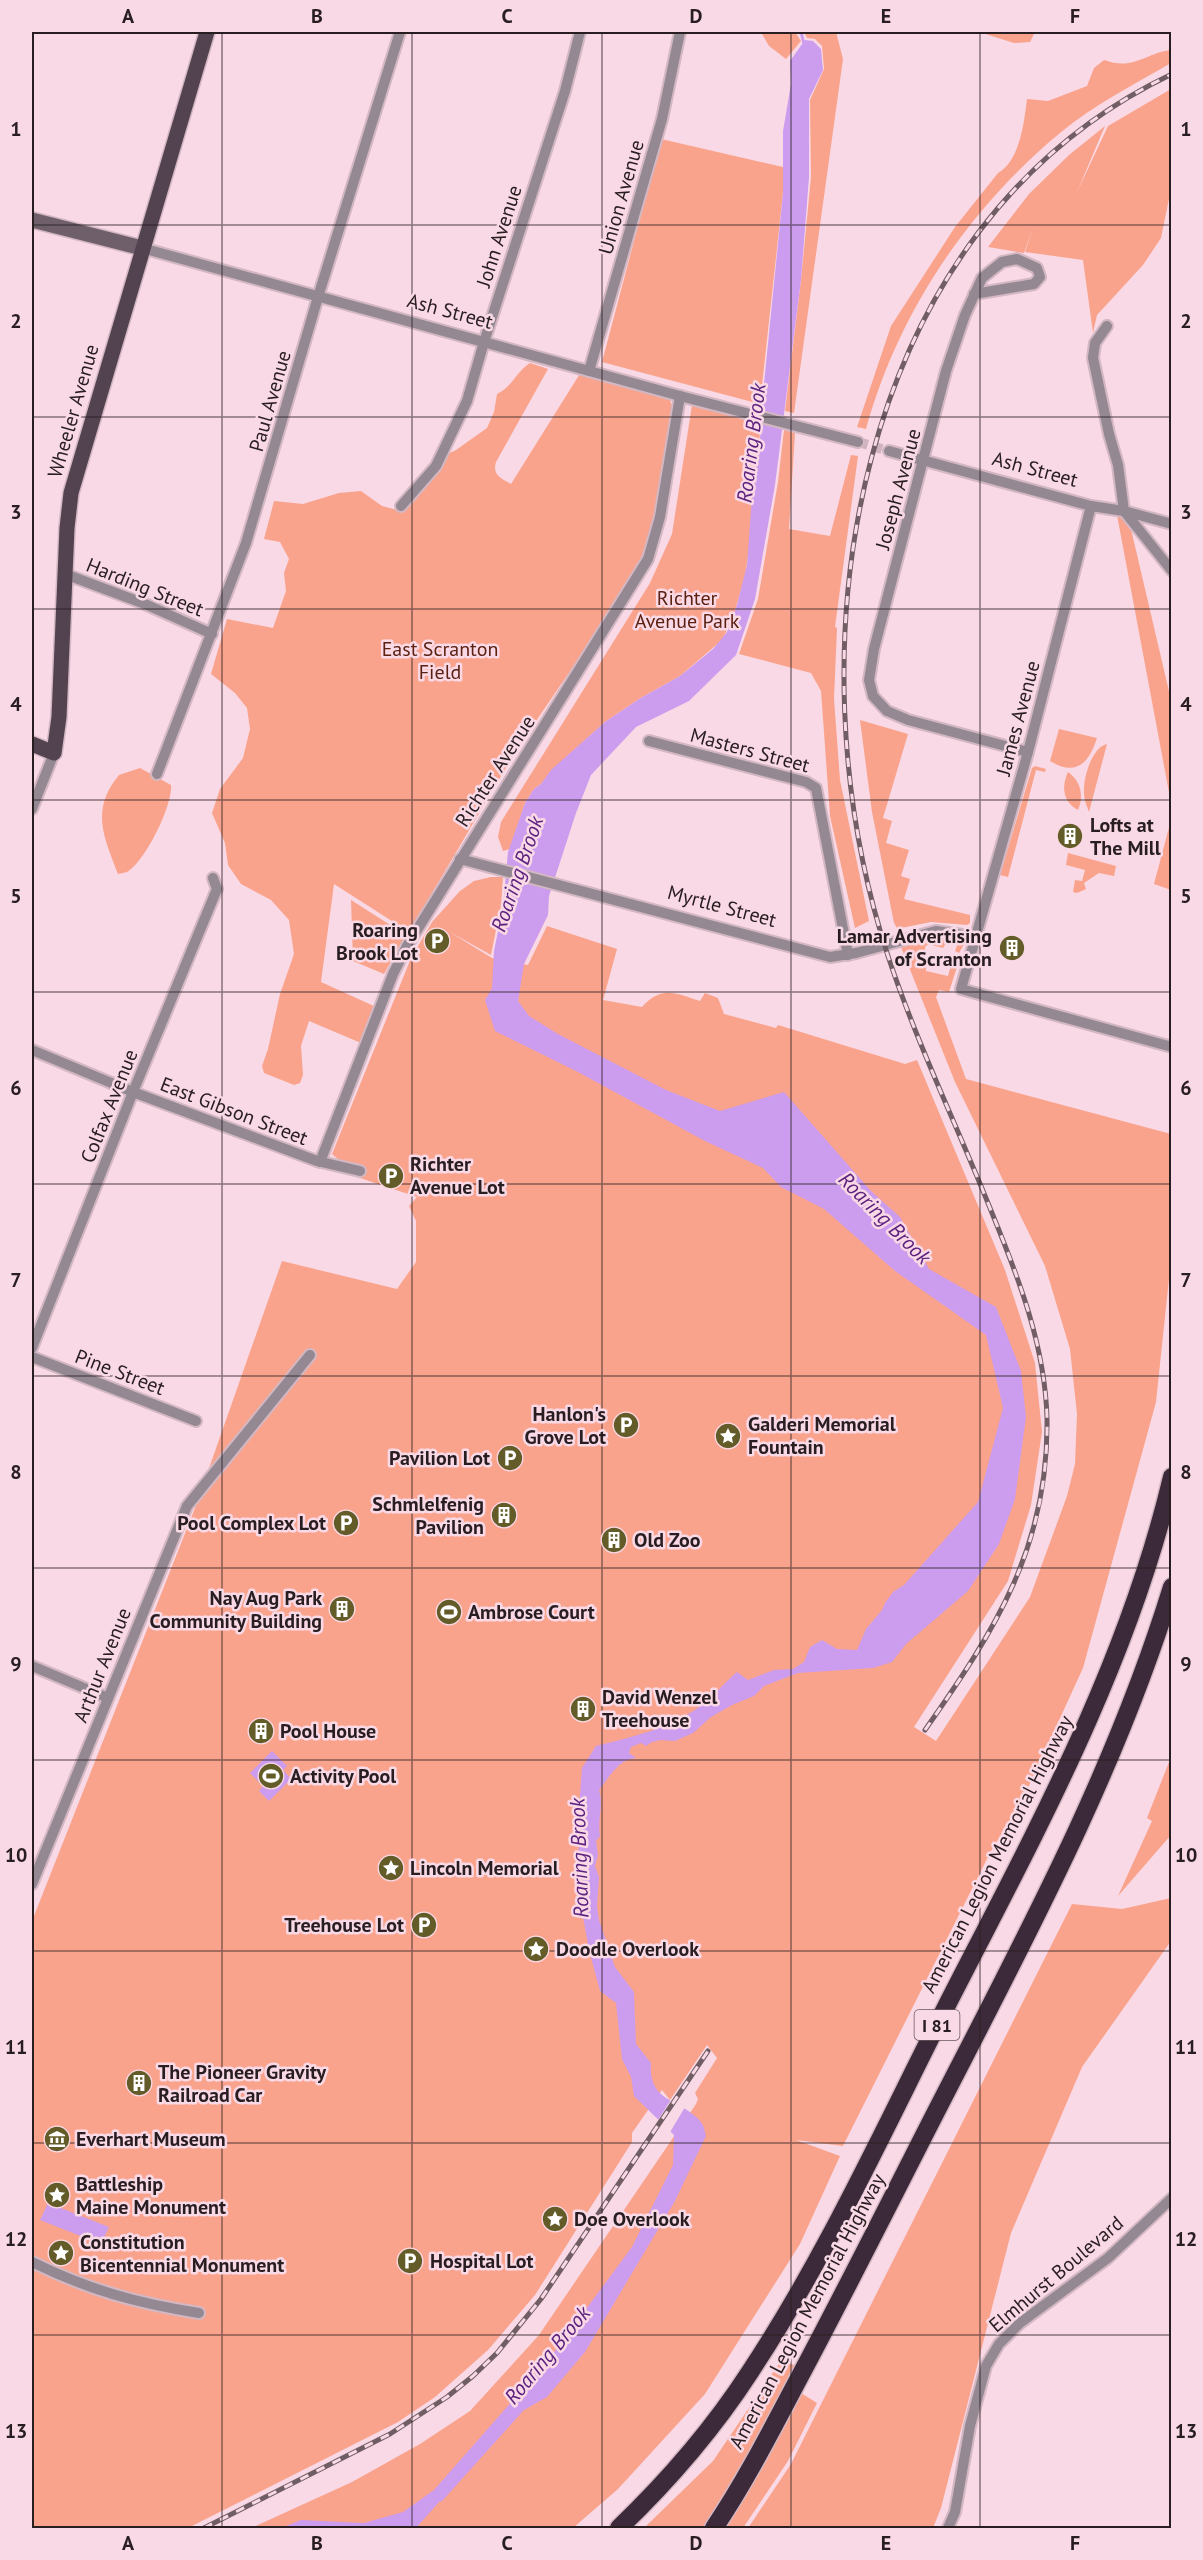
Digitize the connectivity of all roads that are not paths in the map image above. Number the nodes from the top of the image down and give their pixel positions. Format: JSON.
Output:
{"nodes":[{"id":1,"x":207,"y":32,"type":"edge"},
{"id":2,"x":400,"y":32,"type":"edge"},
{"id":3,"x":580,"y":32,"type":"edge"},
{"id":4,"x":680,"y":32,"type":"edge"},
{"id":5,"x":32,"y":220,"type":"edge"},
{"id":6,"x":142,"y":248,"type":"junction"},
{"id":7,"x":974,"y":294,"type":"junction"},
{"id":8,"x":318,"y":297,"type":"junction"},
{"id":9,"x":1107,"y":326,"type":"dead end"},
{"id":10,"x":484,"y":342,"type":"junction"},
{"id":11,"x":589,"y":371,"type":"junction"},
{"id":12,"x":680,"y":396,"type":"junction"},
{"id":13,"x":858,"y":442,"type":"tunnel mouth"},
{"id":14,"x":889,"y":451,"type":"tunnel mouth"},
{"id":15,"x":924,"y":462,"type":"junction"},
{"id":16,"x":401,"y":506,"type":"dead end"},
{"id":17,"x":1091,"y":506,"type":"junction"},
{"id":18,"x":1124,"y":511,"type":"junction"},
{"id":19,"x":1172,"y":524,"type":"edge"},
{"id":20,"x":1172,"y":571,"type":"edge"},
{"id":21,"x":65,"y":574,"type":"junction"},
{"id":22,"x":212,"y":634,"type":"junction"},
{"id":23,"x":649,"y":741,"type":"dead end"},
{"id":24,"x":32,"y":744,"type":"edge"},
{"id":25,"x":1028,"y":752,"type":"junction"},
{"id":26,"x":54,"y":753,"type":"junction"},
{"id":27,"x":157,"y":774,"type":"dead end"},
{"id":28,"x":32,"y":809,"type":"edge"},
{"id":29,"x":460,"y":859,"type":"junction"},
{"id":30,"x":213,"y":878,"type":"dead end"},
{"id":31,"x":975,"y":938,"type":"junction"},
{"id":32,"x":848,"y":954,"type":"junction"},
{"id":33,"x":1172,"y":1047,"type":"edge"},
{"id":34,"x":32,"y":1050,"type":"edge"},
{"id":35,"x":133,"y":1092,"type":"junction"},
{"id":36,"x":320,"y":1162,"type":"junction"},
{"id":37,"x":360,"y":1170,"type":"dead end"},
{"id":38,"x":32,"y":1348,"type":"edge"},
{"id":39,"x":310,"y":1355,"type":"dead end"},
{"id":40,"x":32,"y":1357,"type":"edge"},
{"id":41,"x":196,"y":1421,"type":"dead end"},
{"id":42,"x":1172,"y":1477,"type":"edge"},
{"id":43,"x":1172,"y":1587,"type":"edge"},
{"id":44,"x":32,"y":1666,"type":"edge"},
{"id":45,"x":108,"y":1698,"type":"junction"},
{"id":46,"x":32,"y":1884,"type":"edge"},
{"id":47,"x":1172,"y":2198,"type":"edge"},
{"id":48,"x":32,"y":2262,"type":"edge"},
{"id":49,"x":199,"y":2313,"type":"dead end"},
{"id":50,"x":716,"y":2526,"type":"edge"},
{"id":51,"x":619,"y":2529,"type":"edge"},
{"id":52,"x":948,"y":2529,"type":"edge"}],
"edges":[{"from":1,"to":6,"type":"main road","name":"Wheeler Avenue"},
{"from":2,"to":8,"type":"street","name":"Paul Avenue"},
{"from":3,"to":10,"type":"street","name":"John Avenue"},
{"from":4,"to":11,"type":"street","name":"Union Avenue"},
{"from":5,"to":6,"type":"street","name":"Ash Street"},
{"from":6,"to":8,"type":"street","name":"Ash Street"},
{"from":6,"to":21,"type":"main road","name":"Wheeler Avenue"},
{"from":7,"to":7,"type":"street","name":"Joseph Avenue"},
{"from":7,"to":15,"type":"street","name":"Joseph Avenue"},
{"from":8,"to":10,"type":"street","name":"Ash Street"},
{"from":8,"to":22,"type":"street","name":"Paul Avenue"},
{"from":9,"to":18,"type":"street"},
{"from":10,"to":11,"type":"street","name":"Ash Street"},
{"from":10,"to":16,"type":"street","name":"John Avenue"},
{"from":11,"to":12,"type":"street","name":"Ash Street"},
{"from":12,"to":13,"type":"street","name":"Ash Street"},
{"from":12,"to":29,"type":"street","name":"Richter Avenue"},
{"from":14,"to":15,"type":"street","name":"Ash Street"},
{"from":15,"to":17,"type":"street","name":"Ash Street"},
{"from":15,"to":25,"type":"street","name":"Joseph Avenue"},
{"from":17,"to":18,"type":"street","name":"Ash Street"},
{"from":17,"to":25,"type":"street","name":"James Avenue"},
{"from":18,"to":19,"type":"street","name":"Ash Street"},
{"from":18,"to":20,"type":"street"},
{"from":21,"to":22,"type":"street","name":"Harding Street"},
{"from":21,"to":26,"type":"main road","name":"Wheeler Avenue"},
{"from":22,"to":27,"type":"street","name":"Paul Avenue"},
{"from":23,"to":32,"type":"street","name":"Masters Street"},
{"from":24,"to":26,"type":"main road"},
{"from":25,"to":31,"type":"street","name":"James Avenue"},
{"from":26,"to":28,"type":"street","name":"Wheeler Avenue"},
{"from":29,"to":32,"type":"street","name":"Myrtle Street"},
{"from":29,"to":36,"type":"street","name":"Richter Avenue"},
{"from":30,"to":35,"type":"street","name":"Colfax Avenue"},
{"from":31,"to":32,"type":"street","name":"Myrtle Street"},
{"from":31,"to":33,"type":"street","name":"James Avenue"},
{"from":34,"to":35,"type":"street","name":"East Gibson Street"},
{"from":35,"to":36,"type":"street","name":"East Gibson Street"},
{"from":35,"to":38,"type":"street","name":"Colfax Avenue"},
{"from":36,"to":37,"type":"street","name":"East Gibson Street"},
{"from":39,"to":45,"type":"street","name":"Arthur Avenue"},
{"from":40,"to":41,"type":"street","name":"Pine Street"},
{"from":42,"to":51,"type":"highway","name":"American Legion Memorial Highway","number":"I 81"},
{"from":43,"to":50,"type":"highway","name":"American Legion Memorial Highway","number":"I 81"},
{"from":44,"to":45,"type":"street"},
{"from":45,"to":46,"type":"street","name":"Arthur Avenue"},
{"from":47,"to":52,"type":"street","name":"Elmhurst Boulevard"},
{"from":48,"to":49,"type":"street"}]}
